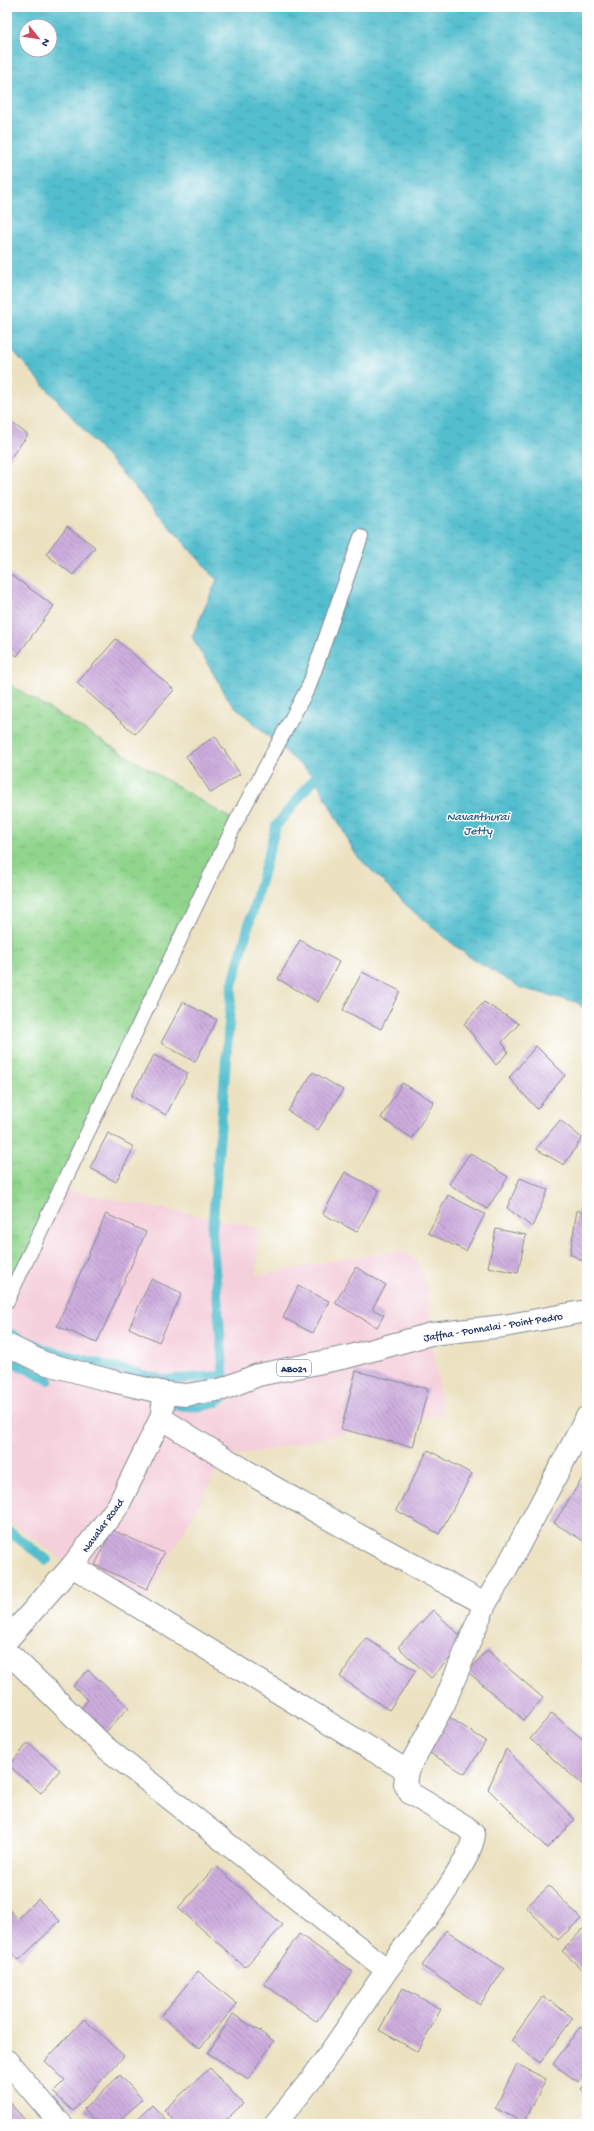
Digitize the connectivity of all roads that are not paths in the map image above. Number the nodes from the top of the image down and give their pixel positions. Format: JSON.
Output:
{"nodes":[{"id":1,"x":361,"y":537,"type":"dead end"},
{"id":2,"x":7,"y":1301,"type":"edge"},
{"id":3,"x":587,"y":1311,"type":"edge"},
{"id":4,"x":7,"y":1345,"type":"edge"},
{"id":5,"x":165,"y":1393,"type":"junction"},
{"id":6,"x":161,"y":1418,"type":"junction"},
{"id":7,"x":587,"y":1418,"type":"edge"},
{"id":8,"x":72,"y":1566,"type":"junction"},
{"id":9,"x":485,"y":1604,"type":"junction"},
{"id":10,"x":10,"y":1648,"type":"edge"},
{"id":11,"x":407,"y":1771,"type":"junction"},
{"id":12,"x":387,"y":1970,"type":"junction"},
{"id":13,"x":7,"y":2061,"type":"edge"},
{"id":14,"x":61,"y":2124,"type":"edge"},
{"id":15,"x":275,"y":2124,"type":"edge"}],
"edges":[{"from":1,"to":2,"type":"lane"},
{"from":3,"to":5,"type":"street","name":"Jaffna - Ponnalai - Point Pedro","number":"AB021"},
{"from":4,"to":5,"type":"street","name":"Jaffna - Ponnalai - Point Pedro","number":"AB021"},
{"from":5,"to":6,"type":"street","name":"Navalar Road"},
{"from":6,"to":8,"type":"street","name":"Navalar Road"},
{"from":6,"to":9,"type":"street"},
{"from":7,"to":9,"type":"street"},
{"from":8,"to":10,"type":"street","name":"Navalar Road"},
{"from":8,"to":11,"type":"street"},
{"from":9,"to":11,"type":"street"},
{"from":10,"to":12,"type":"street"},
{"from":11,"to":12,"type":"street"},
{"from":12,"to":15,"type":"street"},
{"from":13,"to":14,"type":"street"}]}
